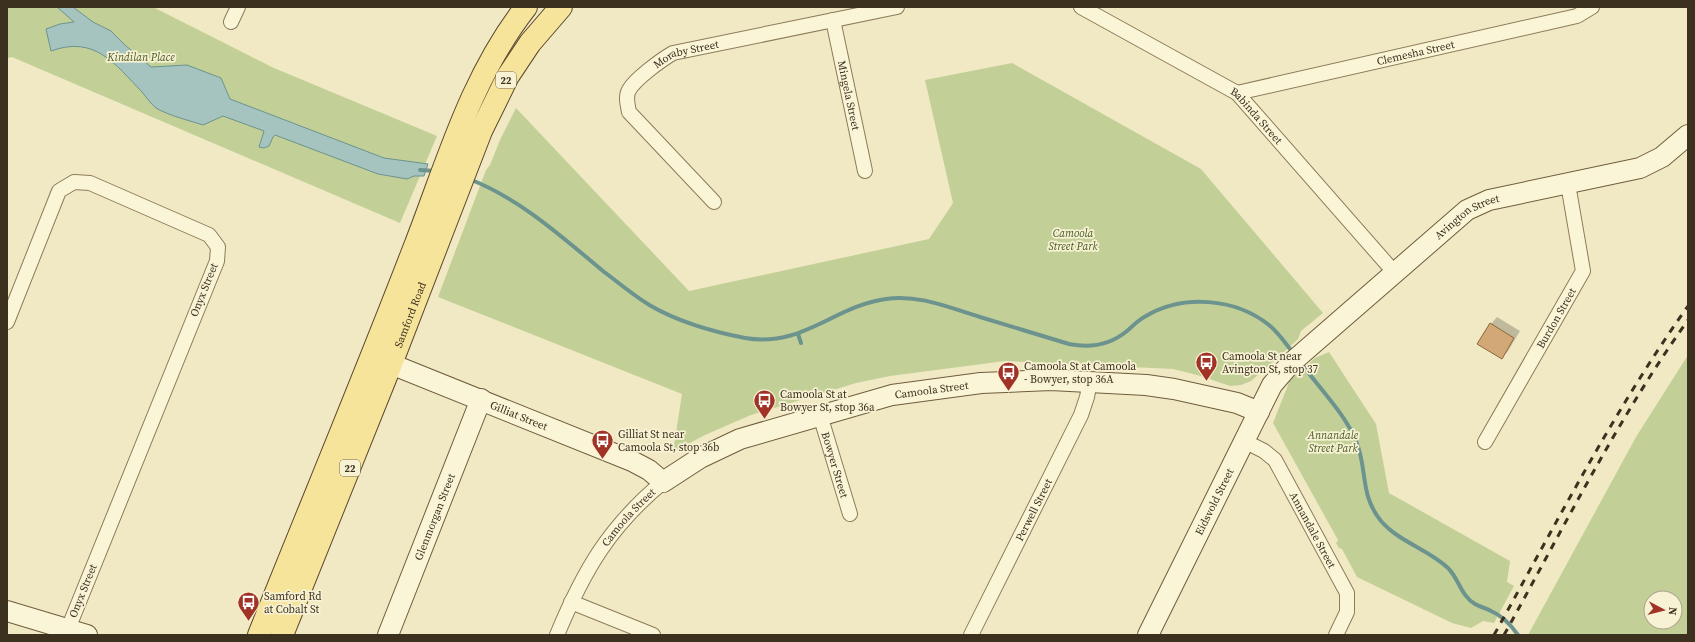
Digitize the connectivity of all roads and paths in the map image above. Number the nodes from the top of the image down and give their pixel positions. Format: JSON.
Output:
{"nodes":[{"id":1,"x":238,"y":7,"type":"edge"},
{"id":2,"x":526,"y":7,"type":"edge"},
{"id":3,"x":561,"y":7,"type":"edge"},
{"id":4,"x":897,"y":7,"type":"edge"},
{"id":5,"x":1081,"y":7,"type":"edge"},
{"id":6,"x":1592,"y":7,"type":"edge"},
{"id":7,"x":833,"y":20,"type":"junction"},
{"id":8,"x":231,"y":22,"type":"dead end"},
{"id":9,"x":1237,"y":93,"type":"junction"},
{"id":10,"x":1688,"y":135,"type":"edge"},
{"id":11,"x":459,"y":159,"type":"junction"},
{"id":12,"x":865,"y":171,"type":"dead end"},
{"id":13,"x":1568,"y":184,"type":"junction"},
{"id":14,"x":714,"y":202,"type":"dead end"},
{"id":15,"x":1394,"y":272,"type":"junction"},
{"id":16,"x":7,"y":322,"type":"edge"},
{"id":17,"x":381,"y":360,"type":"junction"},
{"id":18,"x":1282,"y":370,"type":"joint"},
{"id":19,"x":1090,"y":381,"type":"junction"},
{"id":20,"x":481,"y":399,"type":"junction"},
{"id":21,"x":1258,"y":412,"type":"junction"},
{"id":22,"x":820,"y":415,"type":"junction"},
{"id":23,"x":1244,"y":441,"type":"junction"},
{"id":24,"x":1486,"y":442,"type":"dead end"},
{"id":25,"x":663,"y":482,"type":"junction"},
{"id":26,"x":850,"y":514,"type":"dead end"},
{"id":27,"x":571,"y":602,"type":"junction"},
{"id":28,"x":7,"y":611,"type":"edge"},
{"id":29,"x":68,"y":629,"type":"junction"},
{"id":30,"x":87,"y":635,"type":"edge"},
{"id":31,"x":259,"y":635,"type":"edge"},
{"id":32,"x":282,"y":635,"type":"edge"},
{"id":33,"x":388,"y":635,"type":"edge"},
{"id":34,"x":557,"y":635,"type":"edge"},
{"id":35,"x":653,"y":635,"type":"edge"},
{"id":36,"x":971,"y":635,"type":"edge"},
{"id":37,"x":1148,"y":635,"type":"edge"},
{"id":38,"x":1336,"y":635,"type":"edge"}],
"edges":[{"from":1,"to":8,"type":"street"},
{"from":2,"to":11,"type":"main road","name":"Samford Road","number":"22"},
{"from":3,"to":11,"type":"main road","name":"Samford Road","number":"22"},
{"from":4,"to":7,"type":"street","name":"Moraby Street"},
{"from":5,"to":9,"type":"street","name":"Babinda Street"},
{"from":6,"to":9,"type":"street","name":"Clemesha Street"},
{"from":7,"to":12,"type":"street","name":"Mingela Street"},
{"from":7,"to":14,"type":"street","name":"Moraby Street"},
{"from":9,"to":15,"type":"street","name":"Babinda Street"},
{"from":10,"to":13,"type":"street","name":"Avington Street"},
{"from":11,"to":17,"type":"main road","name":"Samford Road","number":"22"},
{"from":13,"to":15,"type":"street","name":"Avington Street"},
{"from":13,"to":24,"type":"street","name":"Burdon Street"},
{"from":15,"to":18,"type":"street","name":"Avington Street"},
{"from":16,"to":29,"type":"street","name":"Onyx Street"},
{"from":17,"to":20,"type":"street","name":"Gilliat Street"},
{"from":17,"to":31,"type":"main road","name":"Samford Road","number":"22"},
{"from":17,"to":32,"type":"main road","name":"Samford Road","number":"22"},
{"from":18,"to":21,"type":"street","name":"Eidsvold Street"},
{"from":19,"to":21,"type":"street","name":"Camoola Street"},
{"from":19,"to":22,"type":"street","name":"Camoola Street"},
{"from":19,"to":36,"type":"street","name":"Perwell Street"},
{"from":20,"to":25,"type":"street","name":"Gilliat Street"},
{"from":20,"to":33,"type":"street","name":"Glenmorgan Street"},
{"from":21,"to":23,"type":"street","name":"Eidsvold Street"},
{"from":22,"to":25,"type":"street","name":"Camoola Street"},
{"from":22,"to":26,"type":"street","name":"Bowyer Street"},
{"from":23,"to":37,"type":"street","name":"Eidsvold Street"},
{"from":23,"to":38,"type":"street","name":"Annandale Street"},
{"from":25,"to":27,"type":"street","name":"Camoola Street"},
{"from":27,"to":34,"type":"street","name":"Camoola Street"},
{"from":27,"to":35,"type":"street"},
{"from":28,"to":29,"type":"street"},
{"from":29,"to":30,"type":"street"}]}
